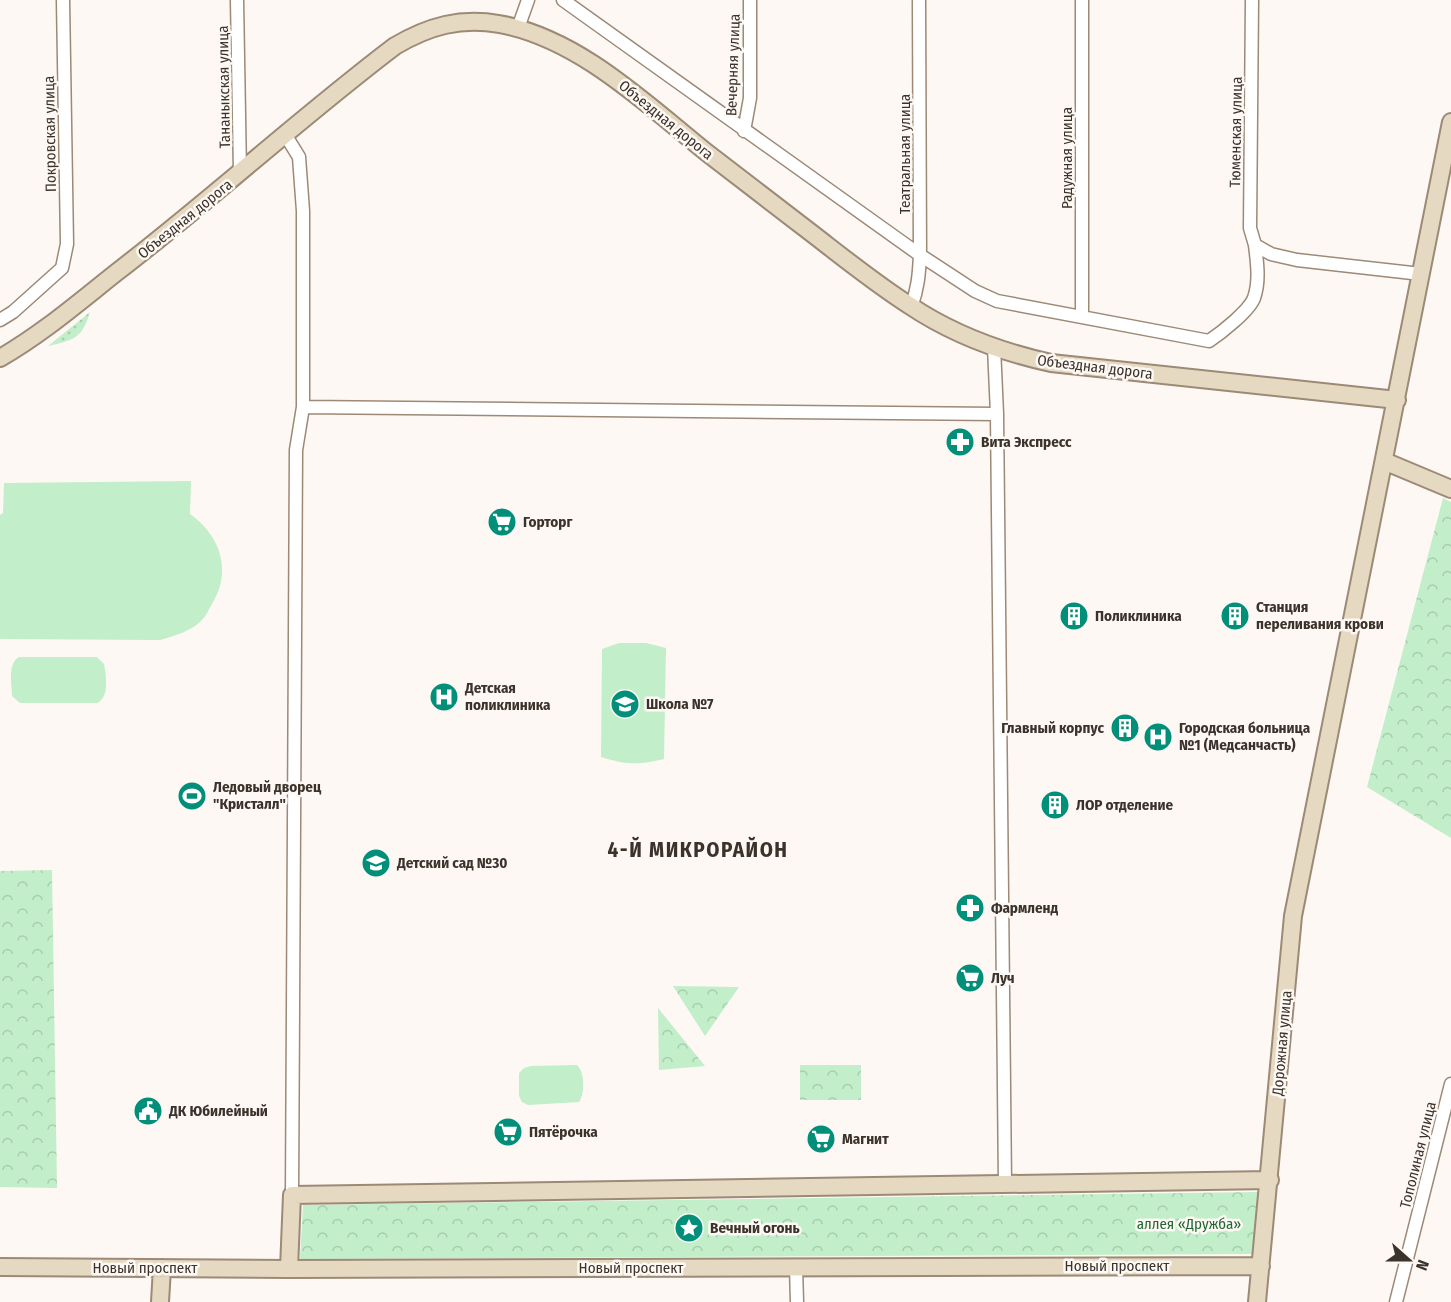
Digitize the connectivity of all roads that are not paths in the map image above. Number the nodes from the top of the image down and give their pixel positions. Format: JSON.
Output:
{"nodes":[{"id":1,"x":63,"y":0,"type":"edge"},
{"id":2,"x":237,"y":0,"type":"edge"},
{"id":3,"x":528,"y":0,"type":"edge"},
{"id":4,"x":562,"y":0,"type":"edge"},
{"id":5,"x":750,"y":0,"type":"edge"},
{"id":6,"x":919,"y":0,"type":"edge"},
{"id":7,"x":1082,"y":0,"type":"edge"},
{"id":8,"x":1252,"y":0,"type":"edge"},
{"id":9,"x":518,"y":28,"type":"junction"},
{"id":10,"x":1451,"y":123,"type":"edge"},
{"id":11,"x":744,"y":131,"type":"junction"},
{"id":12,"x":286,"y":136,"type":"junction"},
{"id":13,"x":240,"y":173,"type":"junction"},
{"id":14,"x":1256,"y":245,"type":"junction"},
{"id":15,"x":920,"y":255,"type":"junction"},
{"id":16,"x":1421,"y":274,"type":"junction"},
{"id":17,"x":911,"y":307,"type":"junction"},
{"id":18,"x":1082,"y":316,"type":"junction"},
{"id":19,"x":0,"y":320,"type":"edge"},
{"id":20,"x":994,"y":347,"type":"junction"},
{"id":21,"x":0,"y":358,"type":"edge"},
{"id":22,"x":1396,"y":400,"type":"junction"},
{"id":23,"x":303,"y":407,"type":"junction"},
{"id":24,"x":997,"y":414,"type":"junction"},
{"id":25,"x":1384,"y":461,"type":"junction"},
{"id":26,"x":1451,"y":489,"type":"edge"},
{"id":27,"x":1451,"y":1084,"type":"edge"},
{"id":28,"x":1270,"y":1180,"type":"junction"},
{"id":29,"x":1005,"y":1184,"type":"junction"},
{"id":30,"x":292,"y":1195,"type":"junction"},
{"id":31,"x":1261,"y":1266,"type":"junction"},
{"id":32,"x":0,"y":1267,"type":"edge"},
{"id":33,"x":796,"y":1267,"type":"junction"},
{"id":34,"x":162,"y":1268,"type":"junction"},
{"id":35,"x":289,"y":1269,"type":"junction"},
{"id":36,"x":160,"y":1302,"type":"edge"},
{"id":37,"x":797,"y":1302,"type":"edge"},
{"id":38,"x":1257,"y":1302,"type":"edge"},
{"id":39,"x":1396,"y":1302,"type":"edge"}],
"edges":[{"from":1,"to":19,"type":"street","name":"Покровская улица"},
{"from":2,"to":13,"type":"street","name":"Тананыкская улица"},
{"from":3,"to":9,"type":"street"},
{"from":4,"to":11,"type":"street"},
{"from":5,"to":11,"type":"street","name":"Вечерняя улица"},
{"from":6,"to":15,"type":"street","name":"Театральная улица"},
{"from":7,"to":18,"type":"street","name":"Радужная улица"},
{"from":8,"to":14,"type":"street","name":"Тюменская улица"},
{"from":9,"to":12,"type":"main road","name":"Объездная дорога"},
{"from":9,"to":17,"type":"main road","name":"Объездная дорога"},
{"from":10,"to":16,"type":"main road","name":"Дорожная улица"},
{"from":11,"to":15,"type":"street"},
{"from":12,"to":13,"type":"main road","name":"Объездная дорога"},
{"from":12,"to":23,"type":"street"},
{"from":13,"to":21,"type":"main road","name":"Объездная дорога"},
{"from":14,"to":16,"type":"street"},
{"from":14,"to":18,"type":"street","name":"Тюменская улица"},
{"from":15,"to":17,"type":"street","name":"Театральная улица"},
{"from":15,"to":18,"type":"street"},
{"from":16,"to":22,"type":"main road","name":"Дорожная улица"},
{"from":17,"to":20,"type":"main road","name":"Объездная дорога"},
{"from":20,"to":22,"type":"main road","name":"Объездная дорога"},
{"from":20,"to":24,"type":"street"},
{"from":22,"to":25,"type":"main road","name":"Дорожная улица"},
{"from":23,"to":24,"type":"street"},
{"from":23,"to":30,"type":"street"},
{"from":24,"to":29,"type":"street"},
{"from":25,"to":26,"type":"main road"},
{"from":25,"to":28,"type":"main road","name":"Дорожная улица"},
{"from":27,"to":39,"type":"street","name":"Тополиная улица"},
{"from":28,"to":29,"type":"main road"},
{"from":28,"to":31,"type":"main road","name":"Дорожная улица"},
{"from":29,"to":30,"type":"main road"},
{"from":30,"to":35,"type":"main road"},
{"from":31,"to":33,"type":"main road","name":"Новый проспект"},
{"from":31,"to":38,"type":"main road","name":"Дорожная улица"},
{"from":32,"to":34,"type":"main road","name":"Новый проспект"},
{"from":33,"to":35,"type":"main road","name":"Новый проспект"},
{"from":33,"to":37,"type":"street"},
{"from":34,"to":35,"type":"main road","name":"Новый проспект"},
{"from":34,"to":36,"type":"main road"}]}
